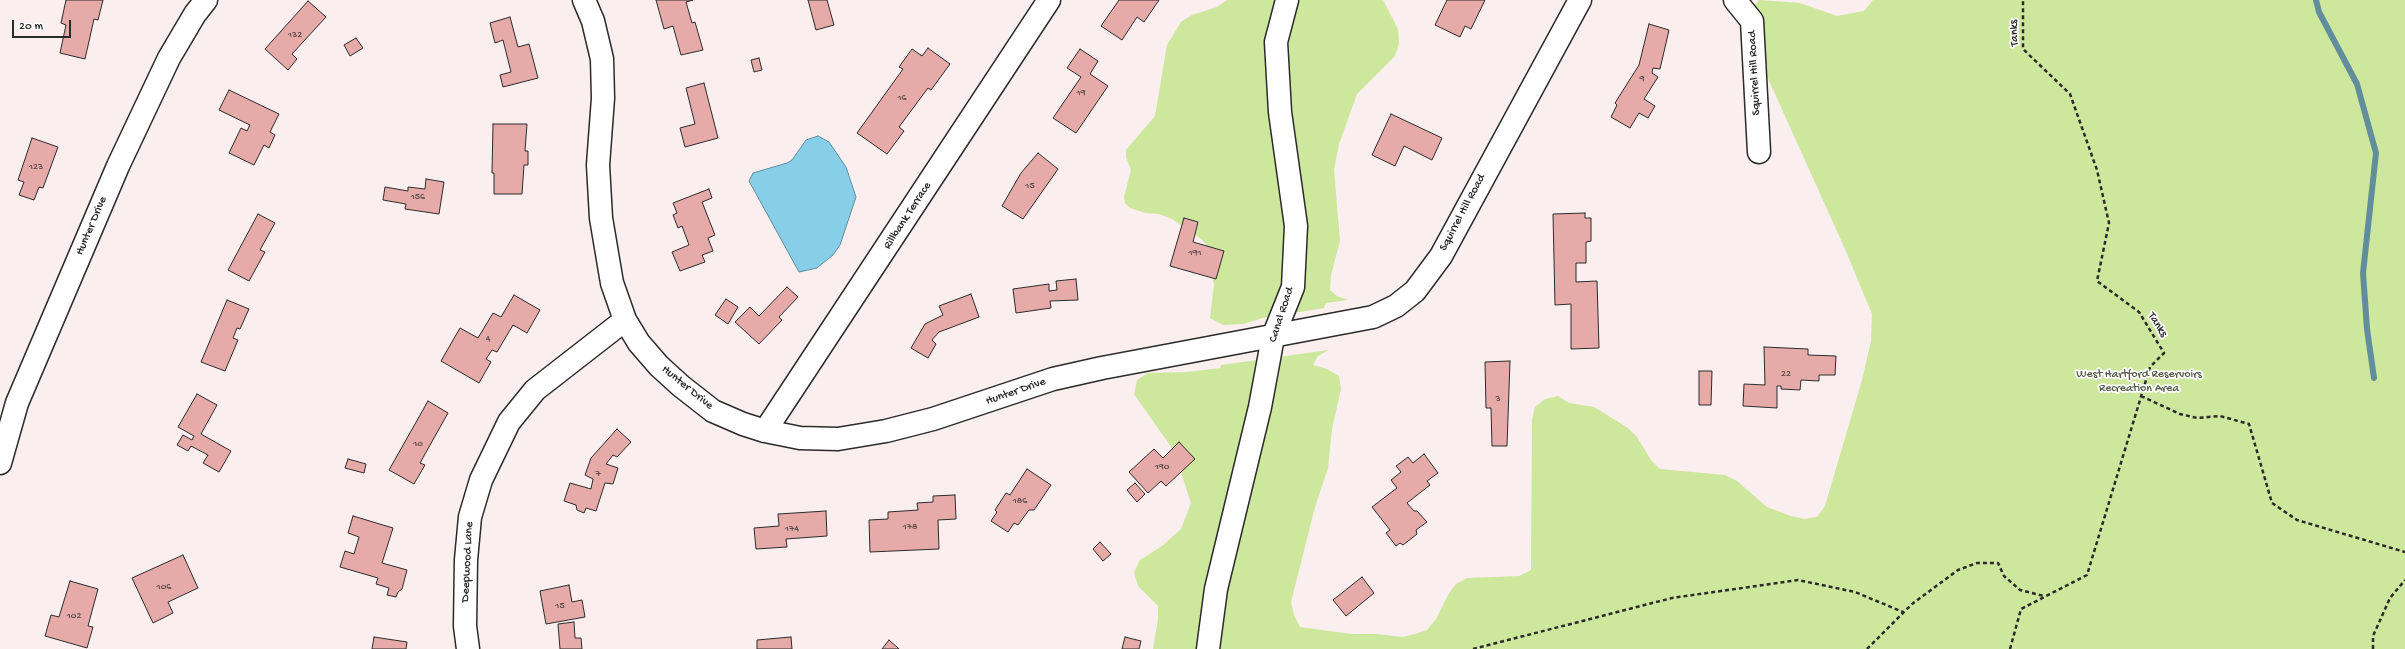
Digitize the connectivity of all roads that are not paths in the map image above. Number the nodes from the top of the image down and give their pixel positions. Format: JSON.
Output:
{"nodes":[{"id":1,"x":206,"y":0,"type":"edge"},
{"id":2,"x":584,"y":0,"type":"edge"},
{"id":3,"x":1049,"y":0,"type":"edge"},
{"id":4,"x":1287,"y":0,"type":"edge"},
{"id":5,"x":1580,"y":0,"type":"edge"},
{"id":6,"x":1735,"y":0,"type":"edge"},
{"id":7,"x":1759,"y":152,"type":"dead end"},
{"id":8,"x":625,"y":320,"type":"junction"},
{"id":9,"x":1273,"y":337,"type":"junction"},
{"id":10,"x":765,"y":431,"type":"junction"},
{"id":11,"x":0,"y":463,"type":"edge"},
{"id":12,"x":468,"y":649,"type":"edge"},
{"id":13,"x":1208,"y":649,"type":"edge"}],
"edges":[{"from":1,"to":11,"type":"street","name":"Hunter Drive"},
{"from":2,"to":8,"type":"street","name":"Hunter Drive"},
{"from":3,"to":10,"type":"street","name":"Rillbank Terrace"},
{"from":4,"to":9,"type":"street","name":"Canal Road"},
{"from":5,"to":9,"type":"street","name":"Squirrel Hill Road"},
{"from":6,"to":7,"type":"street","name":"Squirrel Hill Road"},
{"from":8,"to":10,"type":"street","name":"Hunter Drive"},
{"from":8,"to":12,"type":"street","name":"Deepwood Lane"},
{"from":9,"to":10,"type":"street","name":"Hunter Drive"},
{"from":9,"to":13,"type":"street","name":"Canal Road"}]}
